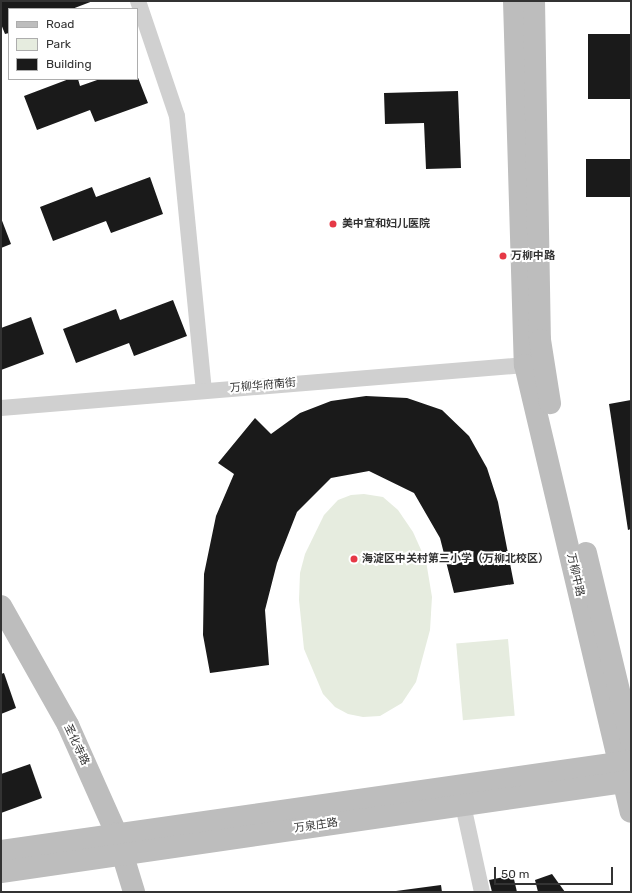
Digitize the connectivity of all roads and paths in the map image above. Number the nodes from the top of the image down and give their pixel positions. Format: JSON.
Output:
{"nodes":[{"id":1,"x":138,"y":1,"type":"edge"},
{"id":2,"x":514,"y":1,"type":"edge"},
{"id":3,"x":534,"y":1,"type":"edge"},
{"id":4,"x":525,"y":365,"type":"junction"},
{"id":5,"x":204,"y":391,"type":"junction"},
{"id":6,"x":1,"y":408,"type":"edge"},
{"id":7,"x":1,"y":606,"type":"edge"},
{"id":8,"x":631,"y":741,"type":"edge"},
{"id":9,"x":627,"y":772,"type":"edge"},
{"id":10,"x":463,"y":805,"type":"junction"},
{"id":11,"x":631,"y":812,"type":"edge"},
{"id":12,"x":120,"y":843,"type":"junction"},
{"id":13,"x":1,"y":851,"type":"edge"},
{"id":14,"x":1,"y":872,"type":"edge"},
{"id":15,"x":134,"y":892,"type":"edge"},
{"id":16,"x":482,"y":892,"type":"edge"}],
"edges":[{"from":1,"to":5,"type":"street"},
{"from":2,"to":4,"type":"street","name":"万柳中路"},
{"from":3,"to":8,"type":"street","name":"万柳中路"},
{"from":4,"to":5,"type":"street","name":"万柳华府南街"},
{"from":4,"to":9,"type":"street","name":"万柳中路"},
{"from":5,"to":6,"type":"street","name":"万柳华府南街"},
{"from":7,"to":12,"type":"street","name":"圣化寺路"},
{"from":9,"to":10,"type":"street","name":"万泉庄路"},
{"from":9,"to":11,"type":"street","name":"万柳中路"},
{"from":9,"to":12,"type":"street","name":"万泉庄路"},
{"from":10,"to":12,"type":"street","name":"万泉庄路"},
{"from":10,"to":16,"type":"street"},
{"from":12,"to":13,"type":"street","name":"万泉庄路"},
{"from":12,"to":14,"type":"street","name":"万泉庄路"},
{"from":12,"to":15,"type":"street","name":"圣化寺路"}]}
